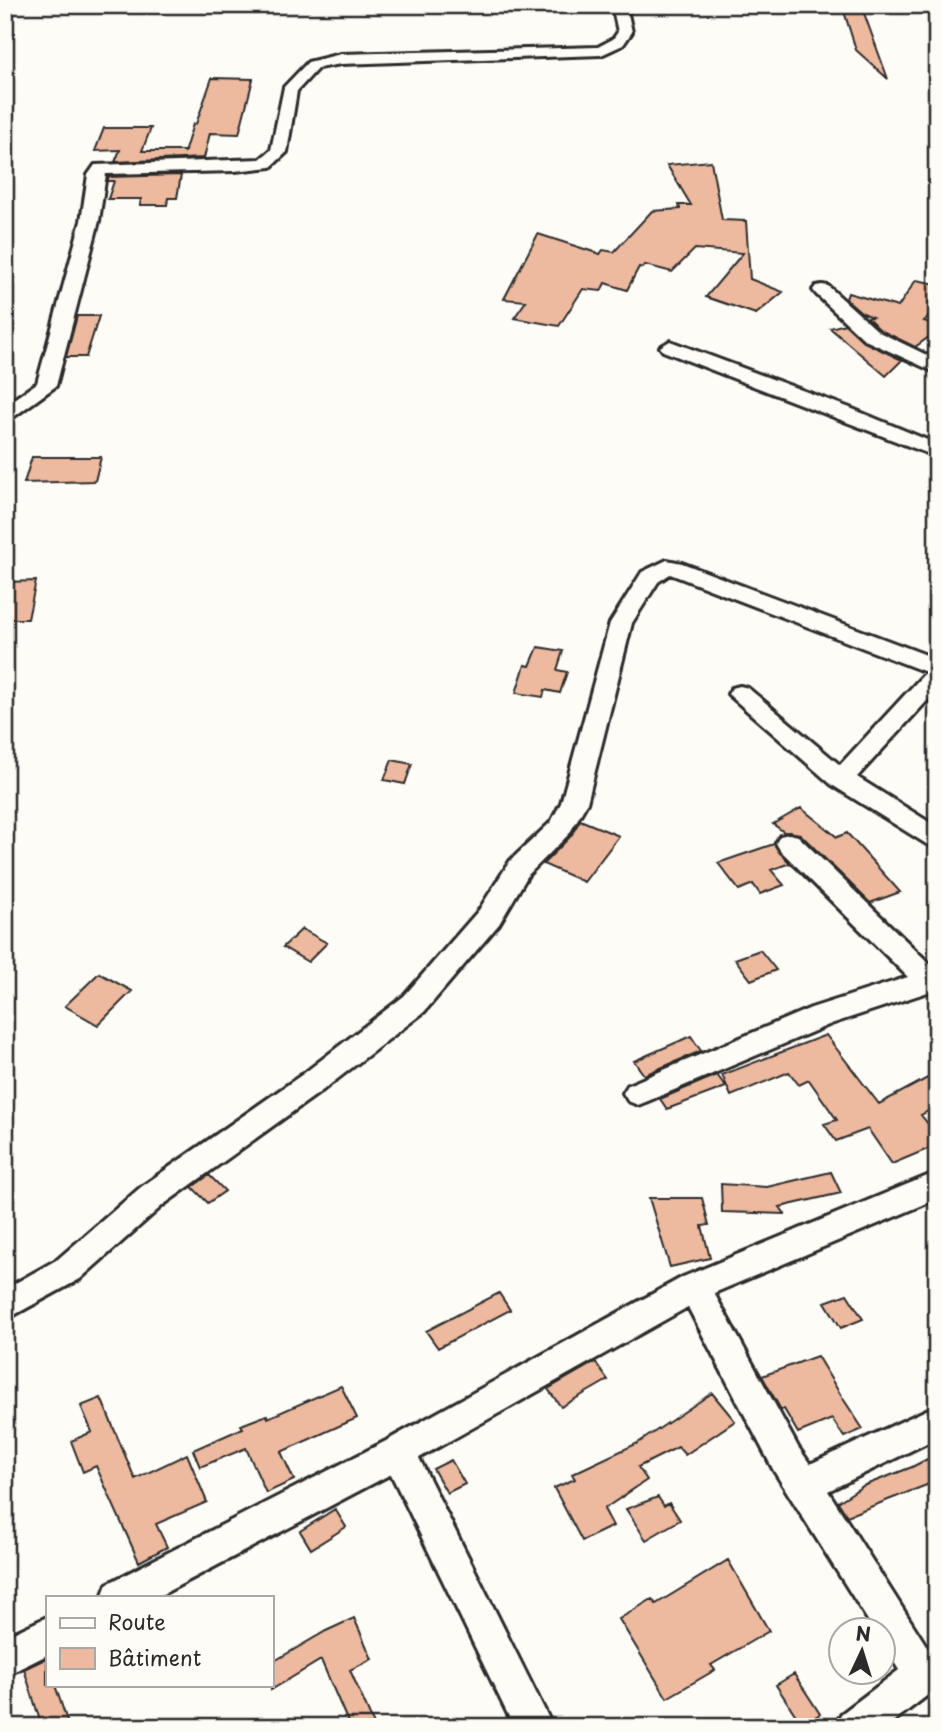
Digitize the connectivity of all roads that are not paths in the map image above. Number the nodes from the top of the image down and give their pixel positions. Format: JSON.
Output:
{"nodes":[{"id":1,"x":620,"y":5,"type":"edge"},
{"id":2,"x":822,"y":290,"type":"dead end"},
{"id":3,"x":670,"y":347,"type":"dead end"},
{"id":4,"x":937,"y":367,"type":"edge"},
{"id":5,"x":5,"y":414,"type":"edge"},
{"id":6,"x":937,"y":451,"type":"edge"},
{"id":7,"x":937,"y":668,"type":"edge"},
{"id":8,"x":937,"y":675,"type":"edge"},
{"id":9,"x":740,"y":694,"type":"dead end"},
{"id":10,"x":841,"y":779,"type":"junction"},
{"id":11,"x":937,"y":839,"type":"edge"},
{"id":12,"x":789,"y":843,"type":"dead end"},
{"id":13,"x":934,"y":984,"type":"edge"},
{"id":14,"x":638,"y":1093,"type":"dead end"},
{"id":15,"x":937,"y":1185,"type":"edge"},
{"id":16,"x":694,"y":1287,"type":"junction"},
{"id":17,"x":5,"y":1306,"type":"edge"},
{"id":18,"x":937,"y":1421,"type":"edge"},
{"id":19,"x":398,"y":1452,"type":"junction"},
{"id":20,"x":804,"y":1485,"type":"junction"},
{"id":21,"x":122,"y":1596,"type":"edge"},
{"id":22,"x":46,"y":1636,"type":"edge"},
{"id":23,"x":5,"y":1657,"type":"edge"},
{"id":24,"x":930,"y":1670,"type":"edge"},
{"id":25,"x":534,"y":1727,"type":"edge"},
{"id":26,"x":854,"y":1727,"type":"edge"}],
"edges":[{"from":1,"to":5,"type":"street"},
{"from":2,"to":4,"type":"street"},
{"from":3,"to":6,"type":"street"},
{"from":7,"to":17,"type":"street"},
{"from":8,"to":10,"type":"street"},
{"from":9,"to":10,"type":"street"},
{"from":10,"to":11,"type":"street"},
{"from":12,"to":13,"type":"street"},
{"from":13,"to":14,"type":"street"},
{"from":15,"to":16,"type":"street"},
{"from":16,"to":19,"type":"street"},
{"from":16,"to":20,"type":"street"},
{"from":18,"to":20,"type":"street"},
{"from":19,"to":21,"type":"street"},
{"from":19,"to":25,"type":"street"},
{"from":20,"to":24,"type":"street"},
{"from":22,"to":23,"type":"street"},
{"from":24,"to":26,"type":"street"}]}
